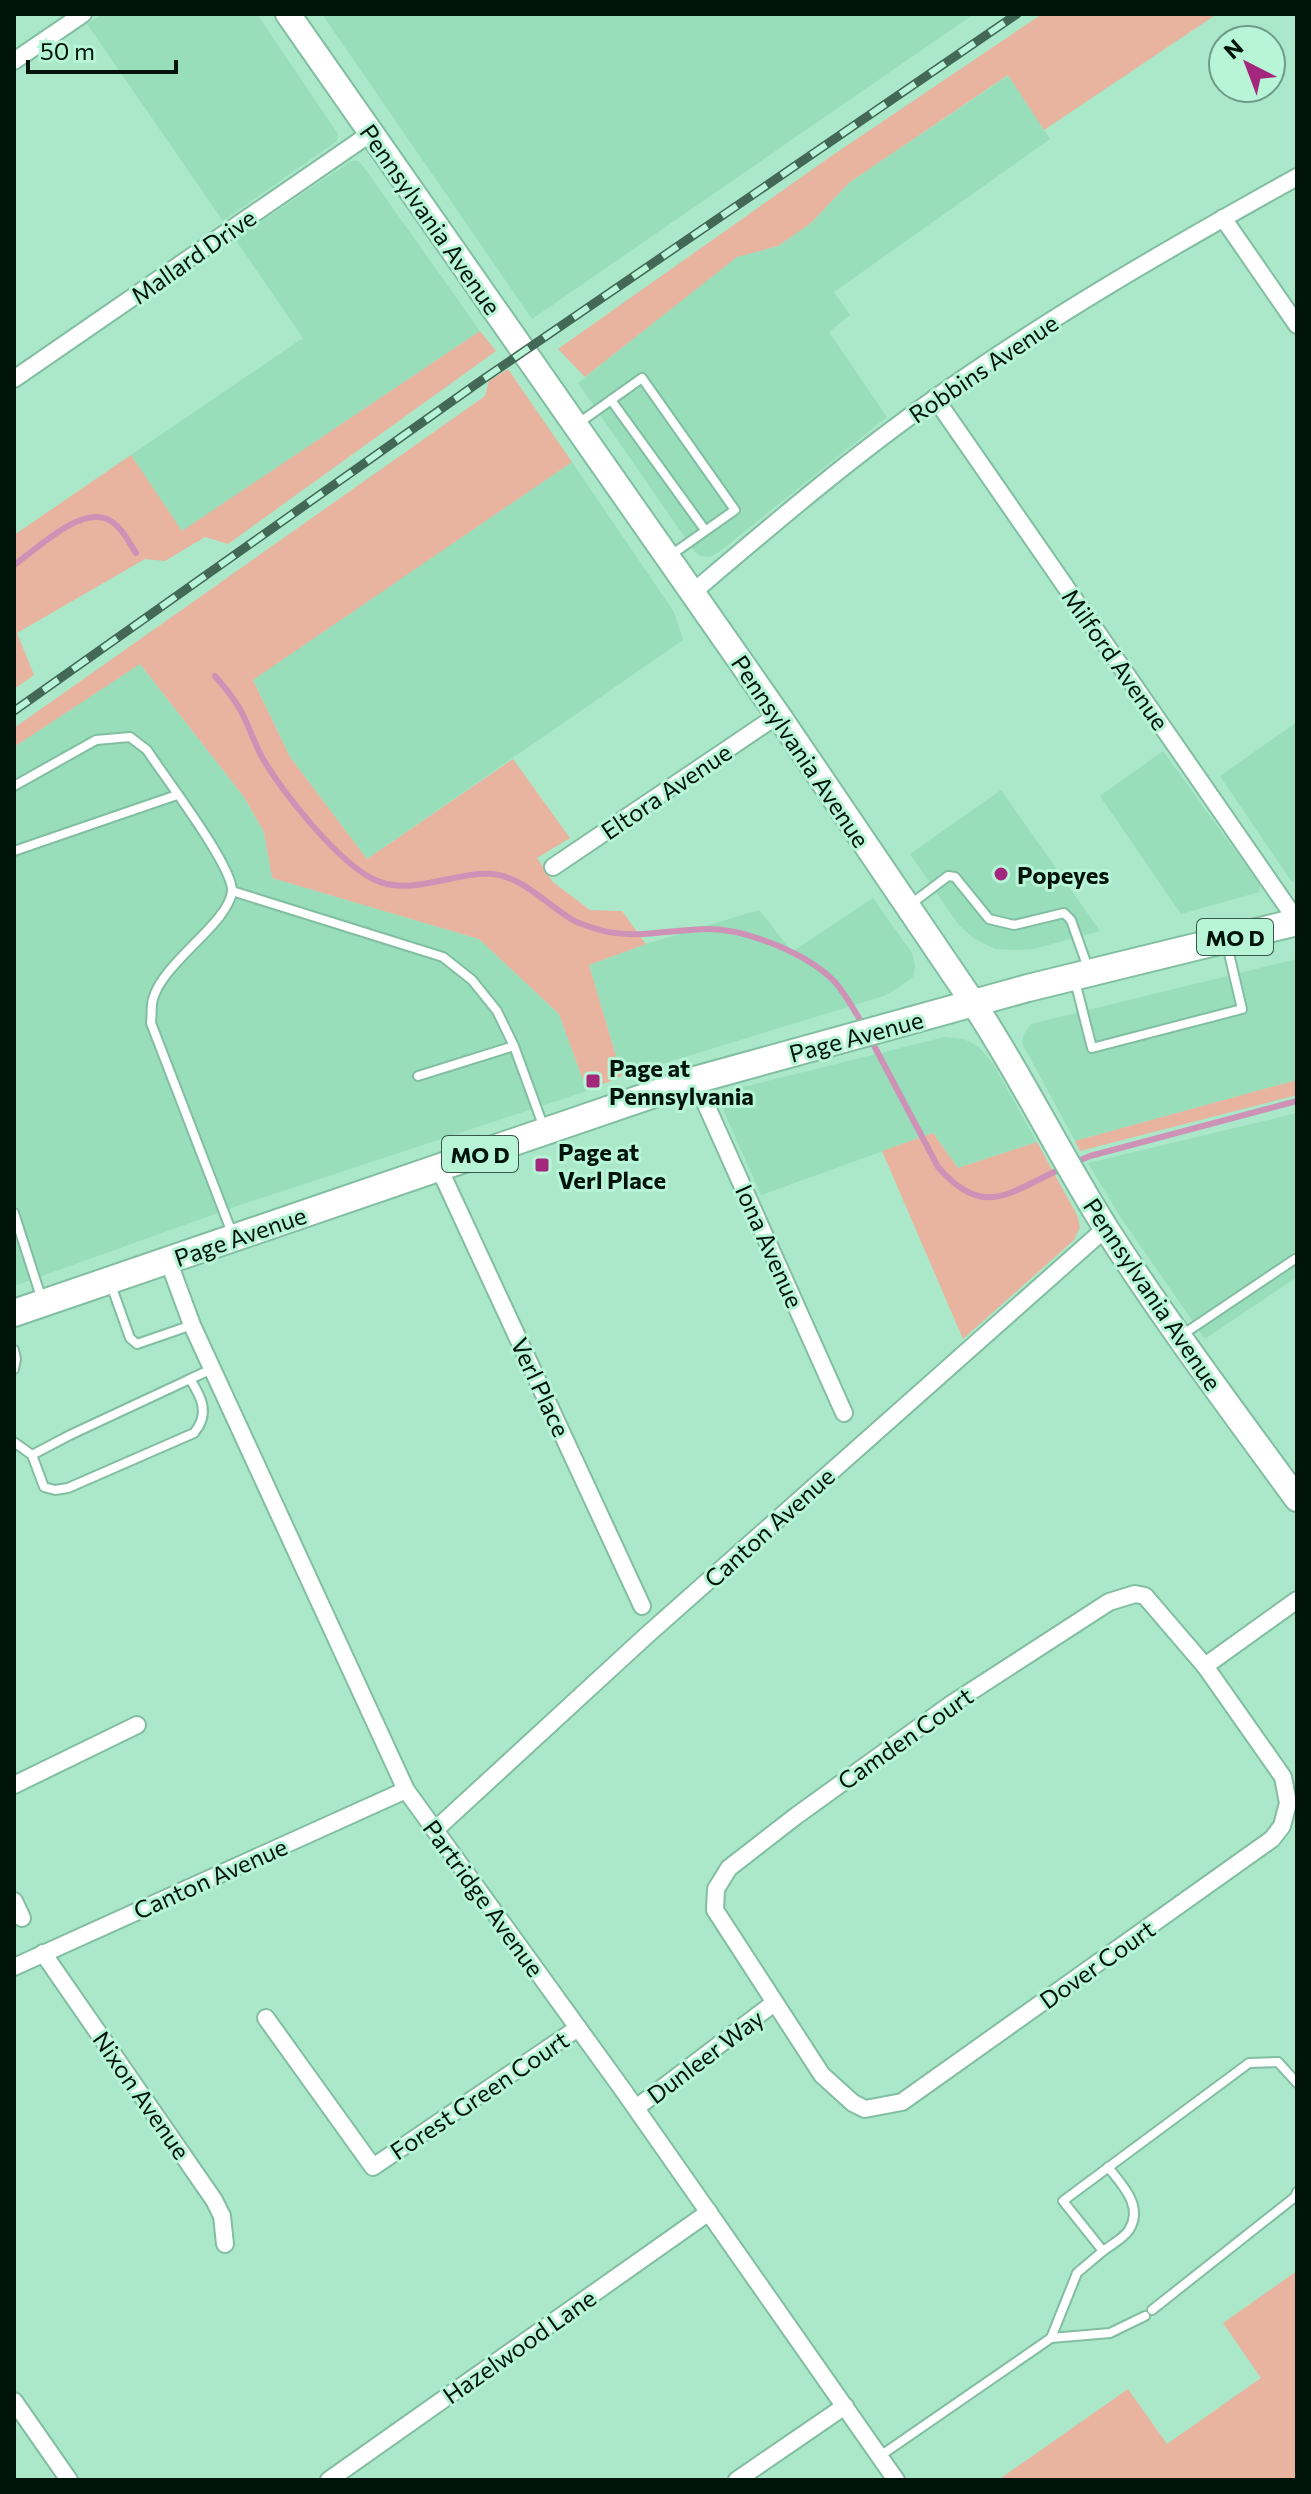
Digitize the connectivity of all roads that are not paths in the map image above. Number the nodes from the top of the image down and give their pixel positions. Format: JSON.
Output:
{"nodes":[{"id":1,"x":83,"y":14,"type":"edge"},
{"id":2,"x":288,"y":14,"type":"edge"},
{"id":3,"x":14,"y":61,"type":"edge"},
{"id":4,"x":371,"y":133,"type":"junction"},
{"id":5,"x":1297,"y":177,"type":"edge"},
{"id":6,"x":1223,"y":218,"type":"junction"},
{"id":7,"x":1297,"y":325,"type":"edge"},
{"id":8,"x":14,"y":379,"type":"edge"},
{"id":9,"x":935,"y":398,"type":"junction"},
{"id":10,"x":611,"y":400,"type":"junction"},
{"id":11,"x":575,"y":426,"type":"junction"},
{"id":12,"x":705,"y":530,"type":"junction"},
{"id":13,"x":668,"y":557,"type":"junction"},
{"id":14,"x":692,"y":593,"type":"junction"},
{"id":15,"x":778,"y":715,"type":"junction"},
{"id":16,"x":14,"y":786,"type":"edge"},
{"id":17,"x":177,"y":795,"type":"junction"},
{"id":18,"x":14,"y":851,"type":"edge"},
{"id":19,"x":553,"y":867,"type":"dead end"},
{"id":20,"x":232,"y":891,"type":"junction"},
{"id":21,"x":907,"y":907,"type":"junction"},
{"id":22,"x":1297,"y":921,"type":"edge"},
{"id":23,"x":1225,"y":939,"type":"junction"},
{"id":24,"x":1082,"y":974,"type":"junction"},
{"id":25,"x":974,"y":1004,"type":"junction"},
{"id":26,"x":514,"y":1046,"type":"junction"},
{"id":27,"x":418,"y":1076,"type":"dead end"},
{"id":28,"x":695,"y":1080,"type":"junction"},
{"id":29,"x":545,"y":1131,"type":"junction"},
{"id":30,"x":439,"y":1168,"type":"junction"},
{"id":31,"x":14,"y":1213,"type":"edge"},
{"id":32,"x":1106,"y":1228,"type":"junction"},
{"id":33,"x":234,"y":1238,"type":"junction"},
{"id":34,"x":1295,"y":1259,"type":"dead end"},
{"id":35,"x":168,"y":1260,"type":"junction"},
{"id":36,"x":110,"y":1280,"type":"junction"},
{"id":37,"x":43,"y":1304,"type":"junction"},
{"id":38,"x":14,"y":1313,"type":"edge"},
{"id":39,"x":192,"y":1325,"type":"junction"},
{"id":40,"x":1178,"y":1338,"type":"junction"},
{"id":41,"x":14,"y":1350,"type":"edge"},
{"id":42,"x":14,"y":1369,"type":"edge"},
{"id":43,"x":212,"y":1369,"type":"junction"},
{"id":44,"x":190,"y":1379,"type":"junction"},
{"id":45,"x":844,"y":1413,"type":"dead end"},
{"id":46,"x":14,"y":1442,"type":"edge"},
{"id":47,"x":32,"y":1455,"type":"junction"},
{"id":48,"x":1297,"y":1499,"type":"edge"},
{"id":49,"x":1297,"y":1600,"type":"edge"},
{"id":50,"x":642,"y":1606,"type":"dead end"},
{"id":51,"x":1205,"y":1666,"type":"junction"},
{"id":52,"x":137,"y":1725,"type":"dead end"},
{"id":53,"x":14,"y":1785,"type":"edge"},
{"id":54,"x":406,"y":1790,"type":"junction"},
{"id":55,"x":435,"y":1830,"type":"junction"},
{"id":56,"x":14,"y":1901,"type":"edge"},
{"id":57,"x":22,"y":1918,"type":"dead end"},
{"id":58,"x":43,"y":1953,"type":"junction"},
{"id":59,"x":14,"y":1967,"type":"edge"},
{"id":60,"x":774,"y":2003,"type":"junction"},
{"id":61,"x":266,"y":2018,"type":"dead end"},
{"id":62,"x":578,"y":2028,"type":"junction"},
{"id":63,"x":1297,"y":2083,"type":"edge"},
{"id":64,"x":636,"y":2108,"type":"junction"},
{"id":65,"x":1108,"y":2167,"type":"junction"},
{"id":66,"x":1297,"y":2192,"type":"edge"},
{"id":67,"x":709,"y":2212,"type":"junction"},
{"id":68,"x":225,"y":2244,"type":"dead end"},
{"id":69,"x":1103,"y":2251,"type":"junction"},
{"id":70,"x":1051,"y":2338,"type":"junction"},
{"id":71,"x":14,"y":2401,"type":"edge"},
{"id":72,"x":845,"y":2406,"type":"junction"},
{"id":73,"x":880,"y":2456,"type":"junction"},
{"id":74,"x":69,"y":2480,"type":"edge"},
{"id":75,"x":329,"y":2480,"type":"edge"},
{"id":76,"x":737,"y":2480,"type":"edge"},
{"id":77,"x":896,"y":2480,"type":"edge"}],
"edges":[{"from":1,"to":3,"type":"street"},
{"from":2,"to":4,"type":"street","name":"Pennsylvania Avenue"},
{"from":4,"to":8,"type":"street","name":"Mallard Drive"},
{"from":4,"to":11,"type":"street","name":"Pennsylvania Avenue"},
{"from":5,"to":6,"type":"street","name":"Robbins Avenue"},
{"from":6,"to":7,"type":"street"},
{"from":6,"to":9,"type":"street","name":"Robbins Avenue"},
{"from":9,"to":14,"type":"street","name":"Robbins Avenue"},
{"from":9,"to":22,"type":"street","name":"Milford Avenue"},
{"from":10,"to":11,"type":"lane"},
{"from":10,"to":12,"type":"lane"},
{"from":10,"to":12,"type":"lane"},
{"from":11,"to":13,"type":"street","name":"Pennsylvania Avenue"},
{"from":12,"to":13,"type":"lane"},
{"from":13,"to":14,"type":"street","name":"Pennsylvania Avenue"},
{"from":14,"to":15,"type":"street","name":"Pennsylvania Avenue"},
{"from":15,"to":19,"type":"street","name":"Eltora Avenue"},
{"from":15,"to":21,"type":"street","name":"Pennsylvania Avenue"},
{"from":16,"to":17,"type":"lane"},
{"from":17,"to":18,"type":"lane"},
{"from":17,"to":20,"type":"lane"},
{"from":20,"to":26,"type":"lane"},
{"from":20,"to":33,"type":"lane"},
{"from":21,"to":24,"type":"lane"},
{"from":21,"to":25,"type":"street","name":"Pennsylvania Avenue"},
{"from":22,"to":23,"type":"main road","name":"Page Avenue","number":"MO D"},
{"from":23,"to":24,"type":"main road","name":"Page Avenue","number":"MO D"},
{"from":23,"to":24,"type":"lane"},
{"from":24,"to":25,"type":"main road","name":"Page Avenue","number":"MO D"},
{"from":25,"to":28,"type":"main road","name":"Page Avenue","number":"MO D"},
{"from":25,"to":32,"type":"street","name":"Pennsylvania Avenue"},
{"from":26,"to":27,"type":"lane"},
{"from":26,"to":29,"type":"lane"},
{"from":28,"to":29,"type":"main road","name":"Page Avenue","number":"MO D"},
{"from":28,"to":45,"type":"street","name":"Iona Avenue"},
{"from":29,"to":30,"type":"main road","name":"Page Avenue","number":"MO D"},
{"from":30,"to":33,"type":"main road","name":"Page Avenue","number":"MO D"},
{"from":30,"to":50,"type":"street","name":"Verl Place"},
{"from":31,"to":37,"type":"lane"},
{"from":32,"to":40,"type":"street","name":"Pennsylvania Avenue"},
{"from":32,"to":55,"type":"street","name":"Canton Avenue"},
{"from":33,"to":35,"type":"main road","name":"Page Avenue","number":"MO D"},
{"from":34,"to":40,"type":"lane"},
{"from":35,"to":36,"type":"main road","name":"Page Avenue","number":"MO D"},
{"from":35,"to":39,"type":"street","name":"Partridge Avenue"},
{"from":36,"to":37,"type":"main road","name":"Page Avenue","number":"MO D"},
{"from":36,"to":39,"type":"lane"},
{"from":37,"to":38,"type":"main road","name":"Page Avenue","number":"MO D"},
{"from":39,"to":43,"type":"street","name":"Partridge Avenue"},
{"from":40,"to":48,"type":"street","name":"Pennsylvania Avenue"},
{"from":41,"to":42,"type":"lane"},
{"from":43,"to":44,"type":"lane"},
{"from":43,"to":54,"type":"street","name":"Partridge Avenue"},
{"from":44,"to":47,"type":"lane"},
{"from":44,"to":47,"type":"lane"},
{"from":46,"to":47,"type":"lane"},
{"from":49,"to":51,"type":"street"},
{"from":51,"to":60,"type":"street","name":"Camden Court"},
{"from":51,"to":60,"type":"street","name":"Dover Court"},
{"from":52,"to":53,"type":"street"},
{"from":54,"to":55,"type":"street","name":"Partridge Avenue"},
{"from":54,"to":58,"type":"street","name":"Canton Avenue"},
{"from":55,"to":62,"type":"street","name":"Partridge Avenue"},
{"from":56,"to":57,"type":"street"},
{"from":58,"to":59,"type":"street","name":"Canton Avenue"},
{"from":58,"to":68,"type":"street","name":"Nixon Avenue"},
{"from":60,"to":64,"type":"street","name":"Dunleer Way"},
{"from":61,"to":62,"type":"street","name":"Forest Green Court"},
{"from":62,"to":64,"type":"street","name":"Partridge Avenue"},
{"from":63,"to":65,"type":"lane"},
{"from":64,"to":67,"type":"street","name":"Partridge Avenue"},
{"from":65,"to":69,"type":"lane"},
{"from":65,"to":69,"type":"lane"},
{"from":66,"to":70,"type":"lane"},
{"from":67,"to":72,"type":"street","name":"Partridge Avenue"},
{"from":67,"to":75,"type":"street","name":"Hazelwood Lane"},
{"from":69,"to":70,"type":"lane"},
{"from":70,"to":73,"type":"lane"},
{"from":71,"to":74,"type":"street"},
{"from":72,"to":73,"type":"street","name":"Partridge Avenue"},
{"from":72,"to":76,"type":"street"},
{"from":73,"to":77,"type":"street","name":"Partridge Avenue"}]}
